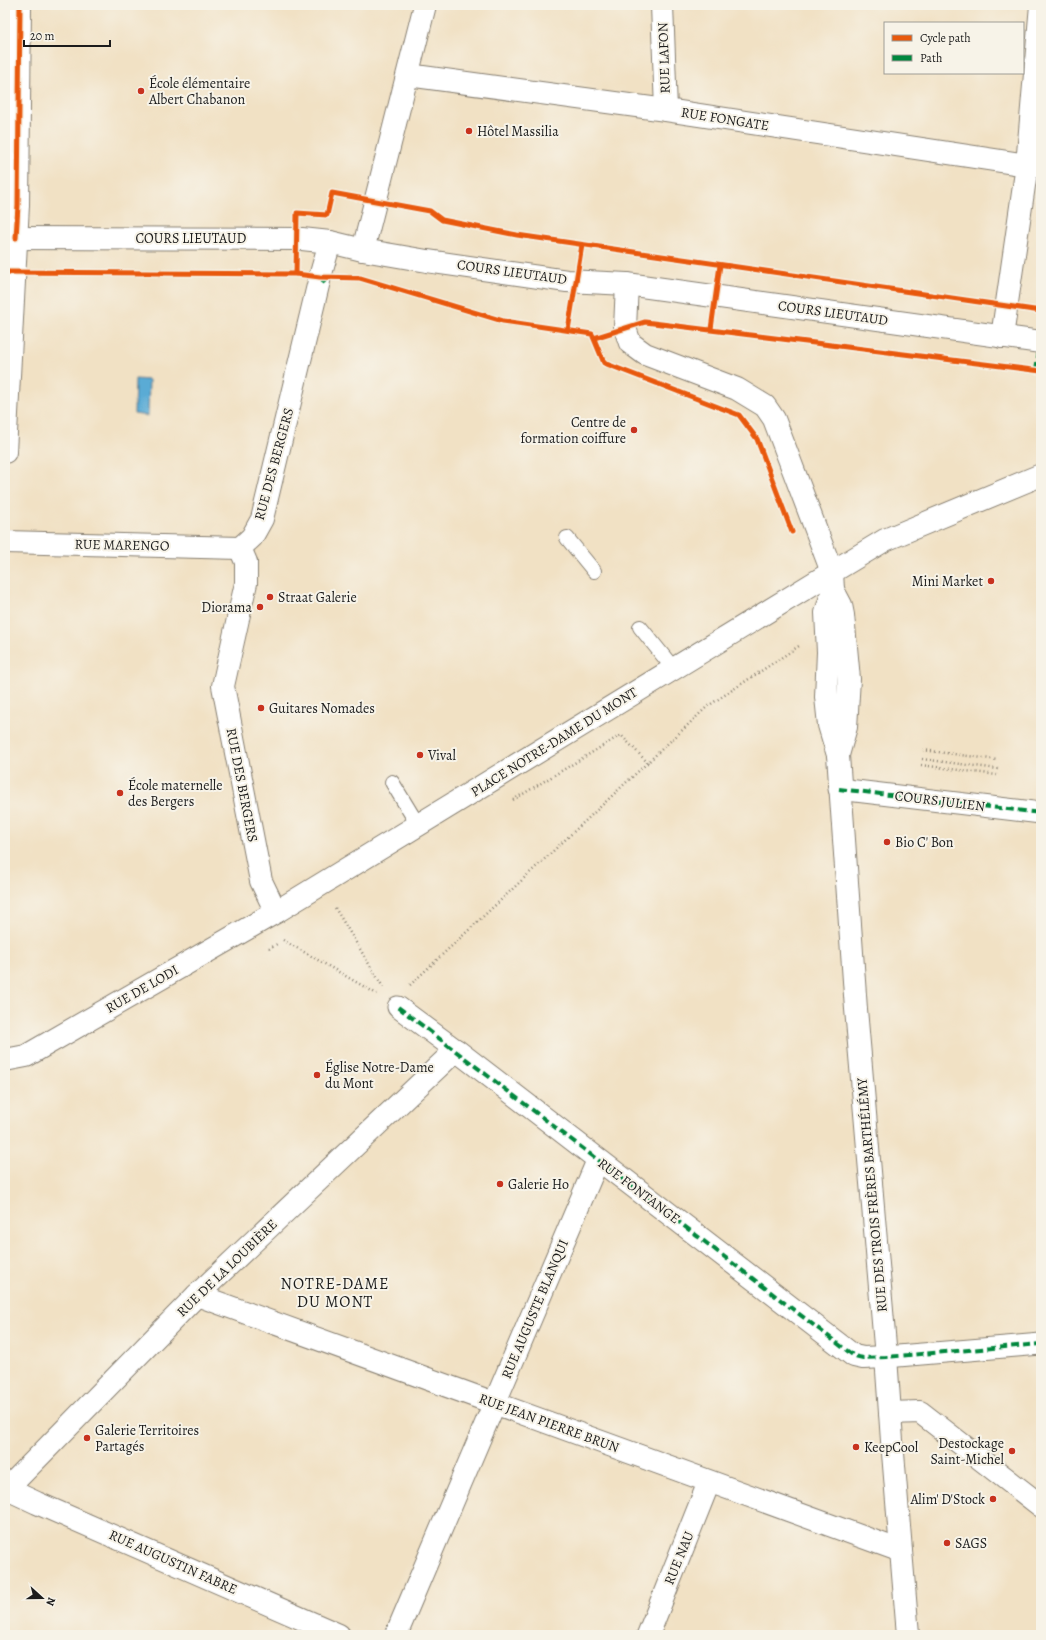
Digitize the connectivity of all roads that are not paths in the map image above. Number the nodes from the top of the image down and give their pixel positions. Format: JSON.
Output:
{"nodes":[{"id":1,"x":20,"y":5,"type":"edge"},
{"id":2,"x":425,"y":5,"type":"edge"},
{"id":3,"x":662,"y":5,"type":"edge"},
{"id":4,"x":1041,"y":5,"type":"edge"},
{"id":5,"x":408,"y":75,"type":"junction"},
{"id":6,"x":666,"y":110,"type":"junction"},
{"id":7,"x":1034,"y":166,"type":"edge"},
{"id":8,"x":10,"y":238,"type":"edge"},
{"id":9,"x":330,"y":242,"type":"junction"},
{"id":10,"x":363,"y":250,"type":"junction"},
{"id":11,"x":627,"y":284,"type":"junction"},
{"id":12,"x":1002,"y":337,"type":"junction"},
{"id":13,"x":1041,"y":342,"type":"edge"},
{"id":14,"x":5,"y":452,"type":"edge"},
{"id":15,"x":1041,"y":475,"type":"edge"},
{"id":16,"x":567,"y":538,"type":"dead end"},
{"id":17,"x":5,"y":542,"type":"edge"},
{"id":18,"x":240,"y":548,"type":"junction"},
{"id":19,"x":594,"y":571,"type":"dead end"},
{"id":20,"x":832,"y":581,"type":"junction"},
{"id":21,"x":640,"y":627,"type":"dead end"},
{"id":22,"x":674,"y":668,"type":"junction"},
{"id":23,"x":838,"y":755,"type":"junction"},
{"id":24,"x":392,"y":782,"type":"dead end"},
{"id":25,"x":839,"y":789,"type":"junction"},
{"id":26,"x":1041,"y":813,"type":"edge"},
{"id":27,"x":418,"y":825,"type":"junction"},
{"id":28,"x":276,"y":912,"type":"junction"},
{"id":29,"x":395,"y":1005,"type":"road end"},
{"id":30,"x":456,"y":1050,"type":"junction"},
{"id":31,"x":5,"y":1060,"type":"edge"},
{"id":32,"x":598,"y":1160,"type":"junction"},
{"id":33,"x":197,"y":1295,"type":"junction"},
{"id":34,"x":1041,"y":1344,"type":"edge"},
{"id":35,"x":886,"y":1357,"type":"junction"},
{"id":36,"x":495,"y":1404,"type":"junction"},
{"id":37,"x":890,"y":1413,"type":"junction"},
{"id":38,"x":709,"y":1482,"type":"junction"},
{"id":39,"x":6,"y":1489,"type":"edge"},
{"id":40,"x":1041,"y":1506,"type":"edge"},
{"id":41,"x":901,"y":1551,"type":"junction"},
{"id":42,"x":339,"y":1635,"type":"edge"},
{"id":43,"x":396,"y":1635,"type":"edge"},
{"id":44,"x":648,"y":1635,"type":"edge"},
{"id":45,"x":908,"y":1635,"type":"edge"}],
"edges":[{"from":1,"to":8,"type":"street"},
{"from":2,"to":5,"type":"street"},
{"from":3,"to":6,"type":"street","name":"RUE LAFON"},
{"from":4,"to":7,"type":"street"},
{"from":5,"to":6,"type":"street","name":"RUE FONGATE"},
{"from":5,"to":10,"type":"street"},
{"from":6,"to":7,"type":"street","name":"RUE FONGATE"},
{"from":7,"to":12,"type":"street"},
{"from":8,"to":9,"type":"street","name":"COURS LIEUTAUD"},
{"from":8,"to":14,"type":"street"},
{"from":9,"to":10,"type":"street","name":"COURS LIEUTAUD"},
{"from":9,"to":18,"type":"street","name":"RUE DES BERGERS"},
{"from":10,"to":11,"type":"street","name":"COURS LIEUTAUD"},
{"from":11,"to":12,"type":"street","name":"COURS LIEUTAUD"},
{"from":11,"to":20,"type":"street","name":"RUE DES TROIS FRÈRES BARTHÉLÉMY"},
{"from":12,"to":13,"type":"street","name":"COURS LIEUTAUD"},
{"from":15,"to":20,"type":"street","name":"PLACE NOTRE-DAME DU MONT"},
{"from":16,"to":19,"type":"lane"},
{"from":17,"to":18,"type":"street","name":"RUE MARENGO"},
{"from":18,"to":28,"type":"street","name":"RUE DES BERGERS"},
{"from":20,"to":22,"type":"street","name":"PLACE NOTRE-DAME DU MONT"},
{"from":20,"to":23,"type":"street","name":"RUE DES TROIS FRÈRES BARTHÉLÉMY"},
{"from":20,"to":23,"type":"street","name":"RUE DES TROIS FRÈRES BARTHÉLÉMY"},
{"from":21,"to":22,"type":"lane"},
{"from":22,"to":27,"type":"street","name":"PLACE NOTRE-DAME DU MONT"},
{"from":23,"to":25,"type":"street","name":"RUE DES TROIS FRÈRES BARTHÉLÉMY"},
{"from":24,"to":27,"type":"lane"},
{"from":25,"to":26,"type":"street","name":"COURS JULIEN"},
{"from":25,"to":35,"type":"street","name":"RUE DES TROIS FRÈRES BARTHÉLÉMY"},
{"from":27,"to":28,"type":"street","name":"PLACE NOTRE-DAME DU MONT"},
{"from":28,"to":31,"type":"street","name":"RUE DE LODI"},
{"from":29,"to":30,"type":"street","name":"RUE FONTANGE"},
{"from":30,"to":32,"type":"street","name":"RUE FONTANGE"},
{"from":30,"to":33,"type":"street","name":"RUE DE LA LOUBIÈRE"},
{"from":32,"to":35,"type":"street","name":"RUE FONTANGE"},
{"from":32,"to":36,"type":"street","name":"RUE AUGUSTE BLANQUI"},
{"from":33,"to":36,"type":"street","name":"RUE JEAN PIERRE BRUN"},
{"from":33,"to":39,"type":"street","name":"RUE DE LA LOUBIÈRE"},
{"from":34,"to":35,"type":"street"},
{"from":35,"to":37,"type":"street","name":"RUE DES TROIS FRÈRES BARTHÉLÉMY"},
{"from":36,"to":38,"type":"street","name":"RUE JEAN PIERRE BRUN"},
{"from":36,"to":43,"type":"street","name":"RUE AUGUSTE BLANQUI"},
{"from":37,"to":40,"type":"street"},
{"from":37,"to":41,"type":"street","name":"RUE DES TROIS FRÈRES BARTHÉLÉMY"},
{"from":38,"to":41,"type":"street","name":"RUE JEAN PIERRE BRUN"},
{"from":38,"to":44,"type":"street","name":"RUE NAU"},
{"from":39,"to":42,"type":"street","name":"RUE AUGUSTIN FABRE"},
{"from":41,"to":45,"type":"street","name":"RUE DES TROIS FRÈRES BARTHÉLÉMY"}]}
